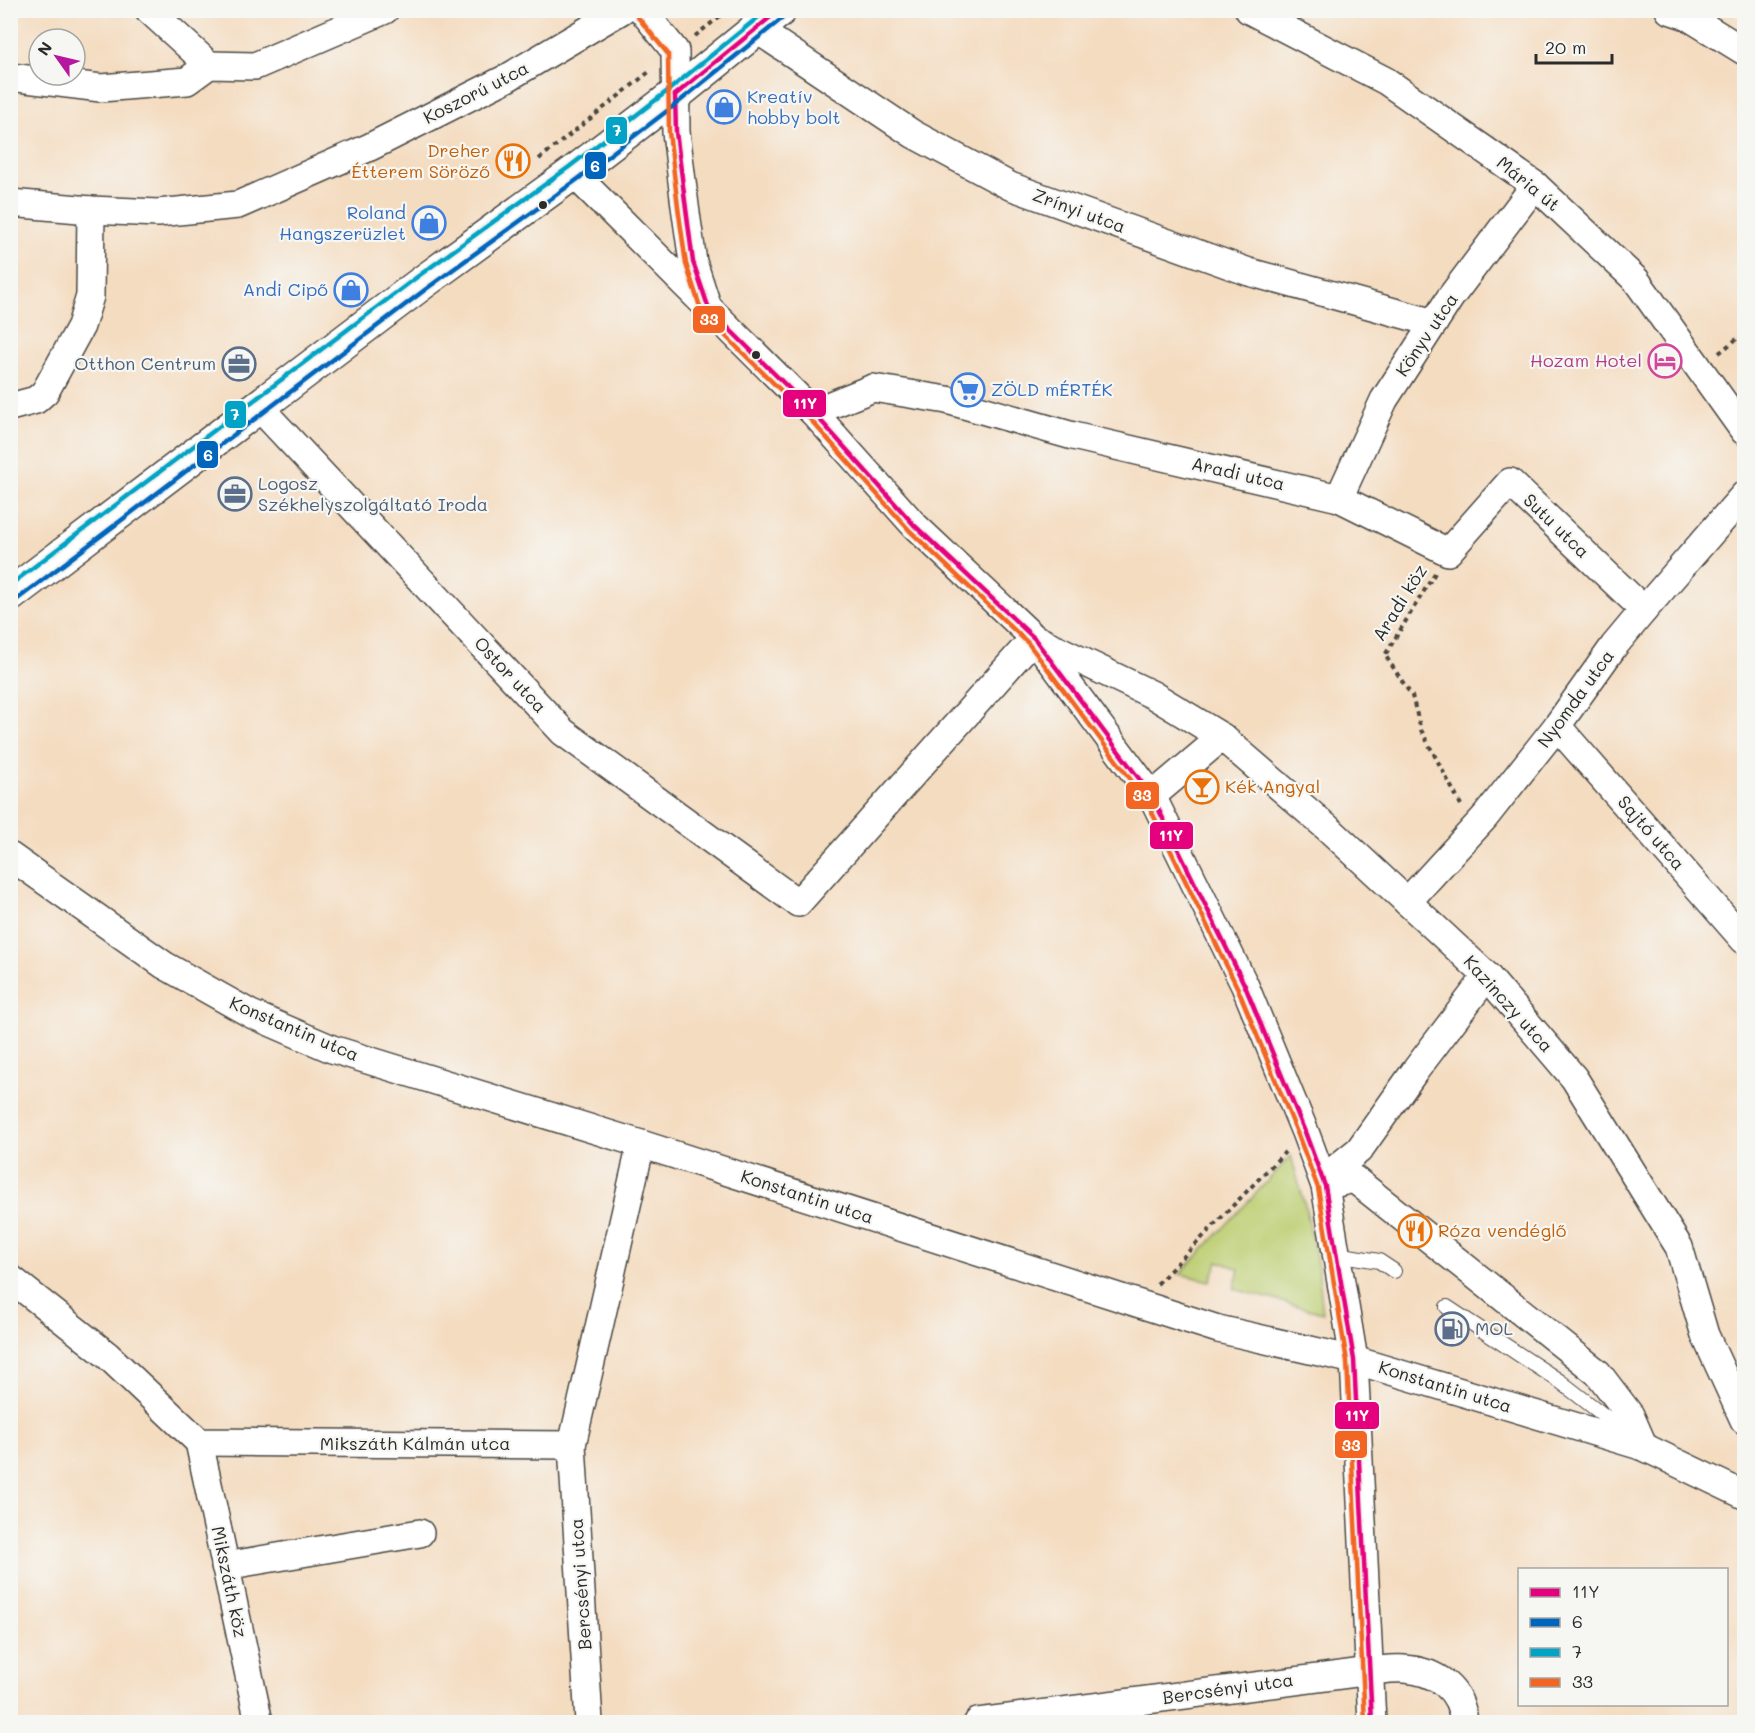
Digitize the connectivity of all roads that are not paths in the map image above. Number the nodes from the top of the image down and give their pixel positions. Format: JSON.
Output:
{"nodes":[{"id":1,"x":149,"y":10,"type":"edge"},
{"id":2,"x":385,"y":10,"type":"edge"},
{"id":3,"x":622,"y":10,"type":"edge"},
{"id":4,"x":642,"y":10,"type":"edge"},
{"id":5,"x":1249,"y":10,"type":"edge"},
{"id":6,"x":1669,"y":10,"type":"edge"},
{"id":7,"x":768,"y":20,"type":"edge"},
{"id":8,"x":1744,"y":51,"type":"edge"},
{"id":9,"x":209,"y":66,"type":"junction"},
{"id":10,"x":10,"y":77,"type":"edge"},
{"id":11,"x":675,"y":94,"type":"junction"},
{"id":12,"x":573,"y":173,"type":"junction"},
{"id":13,"x":1535,"y":185,"type":"junction"},
{"id":14,"x":10,"y":203,"type":"edge"},
{"id":15,"x":91,"y":210,"type":"junction"},
{"id":16,"x":709,"y":309,"type":"junction"},
{"id":17,"x":1434,"y":323,"type":"junction"},
{"id":18,"x":258,"y":406,"type":"junction"},
{"id":19,"x":10,"y":407,"type":"edge"},
{"id":20,"x":813,"y":412,"type":"junction"},
{"id":21,"x":1744,"y":431,"type":"edge"},
{"id":22,"x":1744,"y":495,"type":"edge"},
{"id":23,"x":1339,"y":498,"type":"junction"},
{"id":24,"x":1448,"y":552,"type":"joint"},
{"id":25,"x":10,"y":596,"type":"edge"},
{"id":26,"x":1644,"y":610,"type":"junction"},
{"id":27,"x":1035,"y":638,"type":"junction"},
{"id":28,"x":1557,"y":726,"type":"junction"},
{"id":29,"x":1222,"y":737,"type":"junction"},
{"id":30,"x":1152,"y":796,"type":"junction"},
{"id":31,"x":10,"y":856,"type":"edge"},
{"id":32,"x":1407,"y":902,"type":"junction"},
{"id":33,"x":1744,"y":940,"type":"edge"},
{"id":34,"x":1487,"y":975,"type":"junction"},
{"id":35,"x":641,"y":1144,"type":"junction"},
{"id":36,"x":1324,"y":1182,"type":"junction"},
{"id":37,"x":1336,"y":1254,"type":"junction"},
{"id":38,"x":1394,"y":1271,"type":"dead end"},
{"id":39,"x":10,"y":1278,"type":"edge"},
{"id":40,"x":1447,"y":1307,"type":"dead end"},
{"id":41,"x":1354,"y":1360,"type":"junction"},
{"id":42,"x":1744,"y":1420,"type":"edge"},
{"id":43,"x":199,"y":1442,"type":"junction"},
{"id":44,"x":572,"y":1445,"type":"junction"},
{"id":45,"x":1644,"y":1447,"type":"junction"},
{"id":46,"x":1744,"y":1495,"type":"edge"},
{"id":47,"x":420,"y":1533,"type":"dead end"},
{"id":48,"x":225,"y":1566,"type":"junction"},
{"id":49,"x":1371,"y":1671,"type":"junction"},
{"id":50,"x":259,"y":1722,"type":"edge"},
{"id":51,"x":589,"y":1722,"type":"edge"},
{"id":52,"x":978,"y":1722,"type":"edge"},
{"id":53,"x":1372,"y":1722,"type":"edge"},
{"id":54,"x":1464,"y":1722,"type":"edge"}],
"edges":[{"from":1,"to":9,"type":"street"},
{"from":2,"to":9,"type":"street"},
{"from":3,"to":15,"type":"street","name":"Koszorú utca"},
{"from":4,"to":11,"type":"street"},
{"from":5,"to":13,"type":"street","name":"Mária út"},
{"from":6,"to":8,"type":"street"},
{"from":7,"to":11,"type":"street"},
{"from":7,"to":17,"type":"street","name":"Zrínyi utca"},
{"from":9,"to":10,"type":"street"},
{"from":11,"to":12,"type":"street"},
{"from":11,"to":16,"type":"street"},
{"from":12,"to":16,"type":"street"},
{"from":12,"to":18,"type":"street"},
{"from":13,"to":17,"type":"street","name":"Könyv utca"},
{"from":13,"to":21,"type":"street","name":"Mária út"},
{"from":14,"to":15,"type":"street","name":"Koszorú utca"},
{"from":15,"to":19,"type":"street"},
{"from":16,"to":20,"type":"street"},
{"from":17,"to":23,"type":"street","name":"Könyv utca"},
{"from":18,"to":25,"type":"street"},
{"from":18,"to":27,"type":"street","name":"Ostor utca"},
{"from":20,"to":23,"type":"street","name":"Aradi utca"},
{"from":20,"to":27,"type":"street"},
{"from":22,"to":26,"type":"street","name":"Nyomda utca"},
{"from":23,"to":24,"type":"street","name":"Aradi utca"},
{"from":24,"to":26,"type":"street","name":"Sutu utca"},
{"from":26,"to":28,"type":"street","name":"Nyomda utca"},
{"from":27,"to":29,"type":"street","name":"Kazinczy utca"},
{"from":27,"to":30,"type":"street"},
{"from":28,"to":32,"type":"street","name":"Nyomda utca"},
{"from":28,"to":33,"type":"street","name":"Sajtó utca"},
{"from":29,"to":30,"type":"street"},
{"from":29,"to":32,"type":"street","name":"Kazinczy utca"},
{"from":30,"to":36,"type":"street"},
{"from":31,"to":35,"type":"street","name":"Konstantin utca"},
{"from":32,"to":34,"type":"street","name":"Kazinczy utca"},
{"from":34,"to":36,"type":"street"},
{"from":34,"to":42,"type":"street","name":"Kazinczy utca"},
{"from":35,"to":41,"type":"street","name":"Konstantin utca"},
{"from":35,"to":44,"type":"street"},
{"from":36,"to":37,"type":"street"},
{"from":36,"to":45,"type":"street"},
{"from":37,"to":38,"type":"lane"},
{"from":37,"to":41,"type":"street"},
{"from":39,"to":43,"type":"street"},
{"from":40,"to":45,"type":"lane"},
{"from":41,"to":45,"type":"street","name":"Konstantin utca"},
{"from":41,"to":49,"type":"street"},
{"from":43,"to":44,"type":"street","name":"Mikszáth Kálmán utca"},
{"from":43,"to":48,"type":"street","name":"Mikszáth köz"},
{"from":44,"to":51,"type":"street","name":"Bercsényi utca"},
{"from":45,"to":46,"type":"street","name":"Konstantin utca"},
{"from":47,"to":48,"type":"street"},
{"from":48,"to":50,"type":"street","name":"Mikszáth köz"},
{"from":49,"to":52,"type":"street","name":"Bercsényi utca"},
{"from":49,"to":53,"type":"street"},
{"from":49,"to":54,"type":"street","name":"Bercsényi utca"}]}
